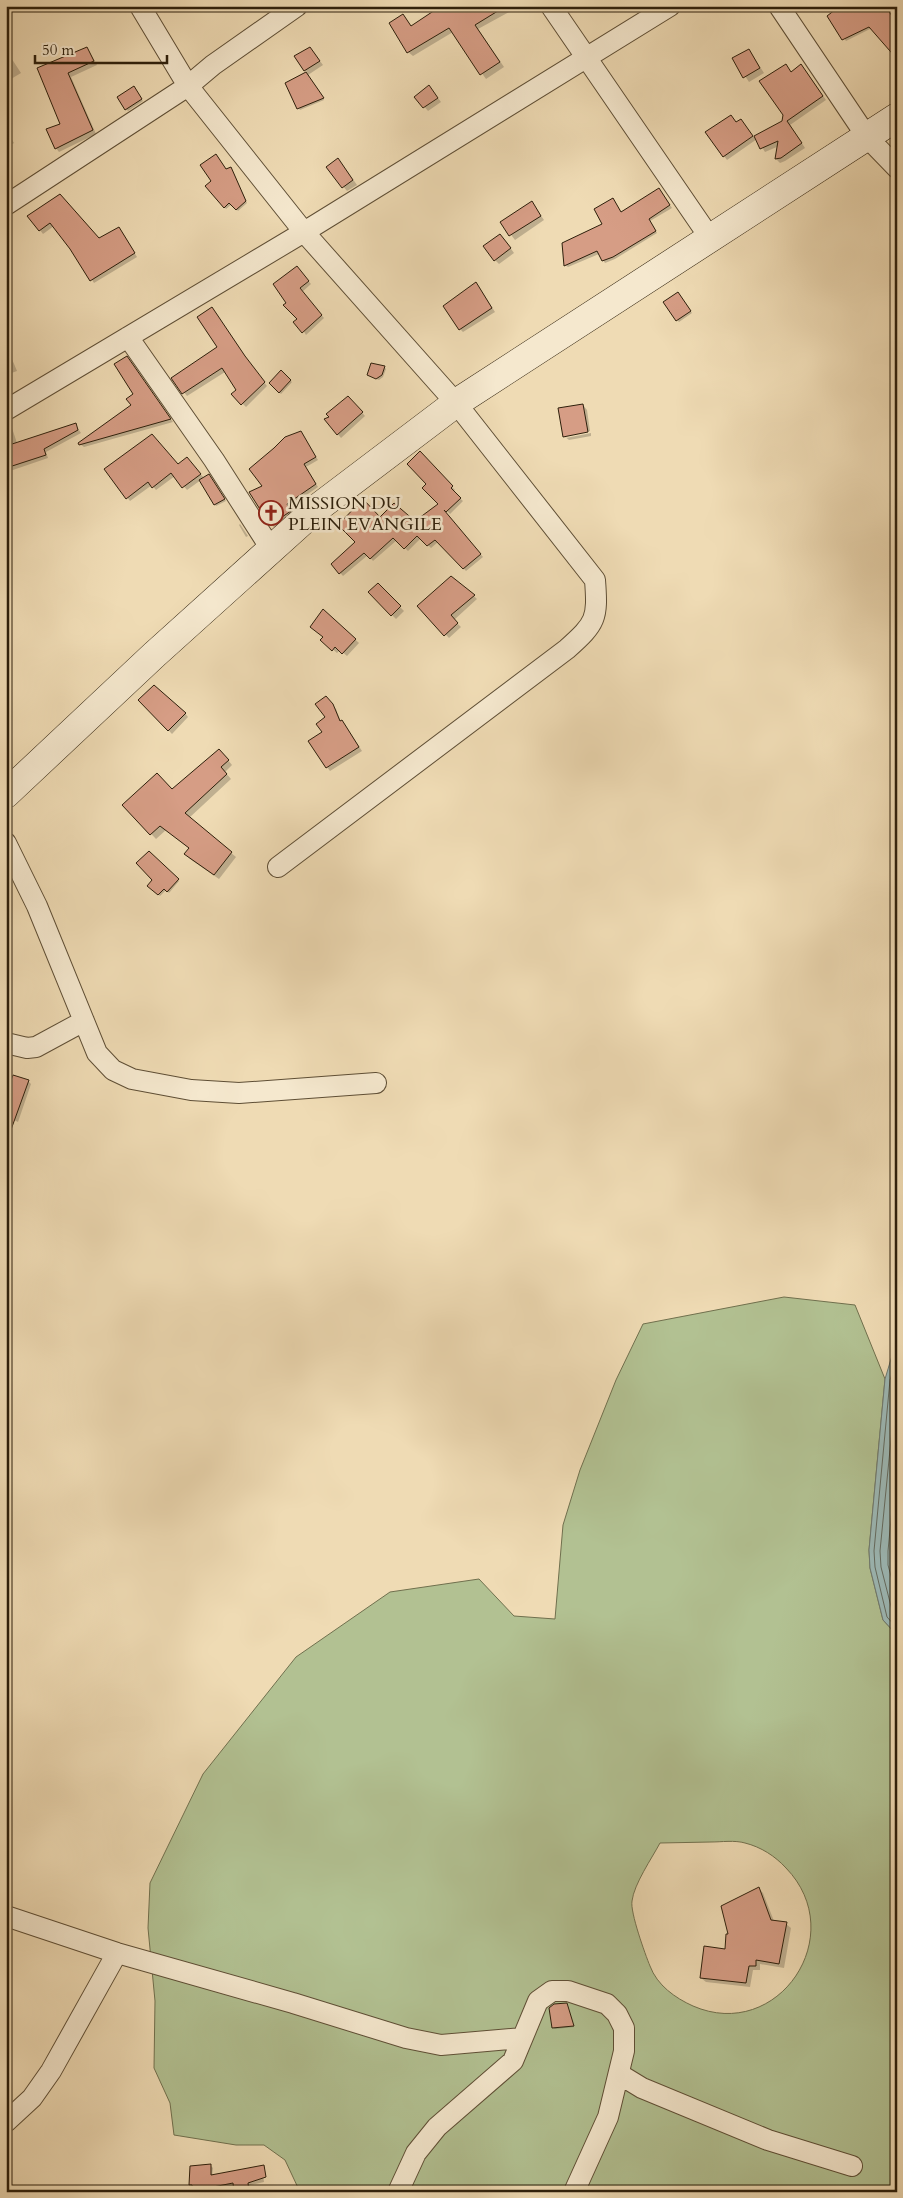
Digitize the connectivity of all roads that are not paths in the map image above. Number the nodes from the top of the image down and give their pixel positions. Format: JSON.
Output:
{"nodes":[{"id":1,"x":140,"y":6,"type":"edge"},
{"id":2,"x":297,"y":6,"type":"edge"},
{"id":3,"x":551,"y":6,"type":"edge"},
{"id":4,"x":670,"y":6,"type":"edge"},
{"id":5,"x":779,"y":6,"type":"edge"},
{"id":6,"x":586,"y":58,"type":"junction"},
{"id":7,"x":188,"y":86,"type":"junction"},
{"id":8,"x":897,"y":117,"type":"edge"},
{"id":9,"x":866,"y":137,"type":"junction"},
{"id":10,"x":897,"y":168,"type":"edge"},
{"id":11,"x":6,"y":205,"type":"edge"},
{"id":12,"x":304,"y":232,"type":"junction"},
{"id":13,"x":710,"y":238,"type":"junction"},
{"id":14,"x":128,"y":337,"type":"junction"},
{"id":15,"x":456,"y":403,"type":"junction"},
{"id":16,"x":6,"y":410,"type":"edge"},
{"id":17,"x":271,"y":549,"type":"junction"},
{"id":18,"x":6,"y":794,"type":"edge"},
{"id":19,"x":6,"y":843,"type":"edge"},
{"id":20,"x":278,"y":867,"type":"dead end"},
{"id":21,"x":84,"y":1021,"type":"junction"},
{"id":22,"x":6,"y":1043,"type":"edge"},
{"id":23,"x":376,"y":1083,"type":"dead end"},
{"id":24,"x":6,"y":1916,"type":"edge"},
{"id":25,"x":117,"y":1953,"type":"junction"},
{"id":26,"x":522,"y":2038,"type":"junction"},
{"id":27,"x":619,"y":2074,"type":"junction"},
{"id":28,"x":6,"y":2122,"type":"edge"},
{"id":29,"x":852,"y":2166,"type":"dead end"},
{"id":30,"x":398,"y":2192,"type":"edge"},
{"id":31,"x":574,"y":2192,"type":"edge"}],
"edges":[{"from":1,"to":7,"type":"street"},
{"from":2,"to":7,"type":"street"},
{"from":3,"to":6,"type":"street"},
{"from":4,"to":6,"type":"street"},
{"from":5,"to":9,"type":"street"},
{"from":6,"to":12,"type":"street"},
{"from":6,"to":13,"type":"street"},
{"from":7,"to":11,"type":"street"},
{"from":7,"to":12,"type":"street"},
{"from":8,"to":9,"type":"street"},
{"from":9,"to":10,"type":"street"},
{"from":9,"to":13,"type":"street"},
{"from":12,"to":14,"type":"street"},
{"from":12,"to":15,"type":"street"},
{"from":13,"to":15,"type":"street"},
{"from":14,"to":16,"type":"street"},
{"from":14,"to":17,"type":"street"},
{"from":15,"to":17,"type":"street"},
{"from":15,"to":20,"type":"street"},
{"from":17,"to":18,"type":"street"},
{"from":19,"to":21,"type":"street"},
{"from":21,"to":22,"type":"street"},
{"from":21,"to":23,"type":"street"},
{"from":24,"to":25,"type":"street"},
{"from":25,"to":26,"type":"street"},
{"from":25,"to":28,"type":"street"},
{"from":26,"to":27,"type":"street"},
{"from":26,"to":30,"type":"street"},
{"from":27,"to":29,"type":"street"},
{"from":27,"to":31,"type":"street"}]}
